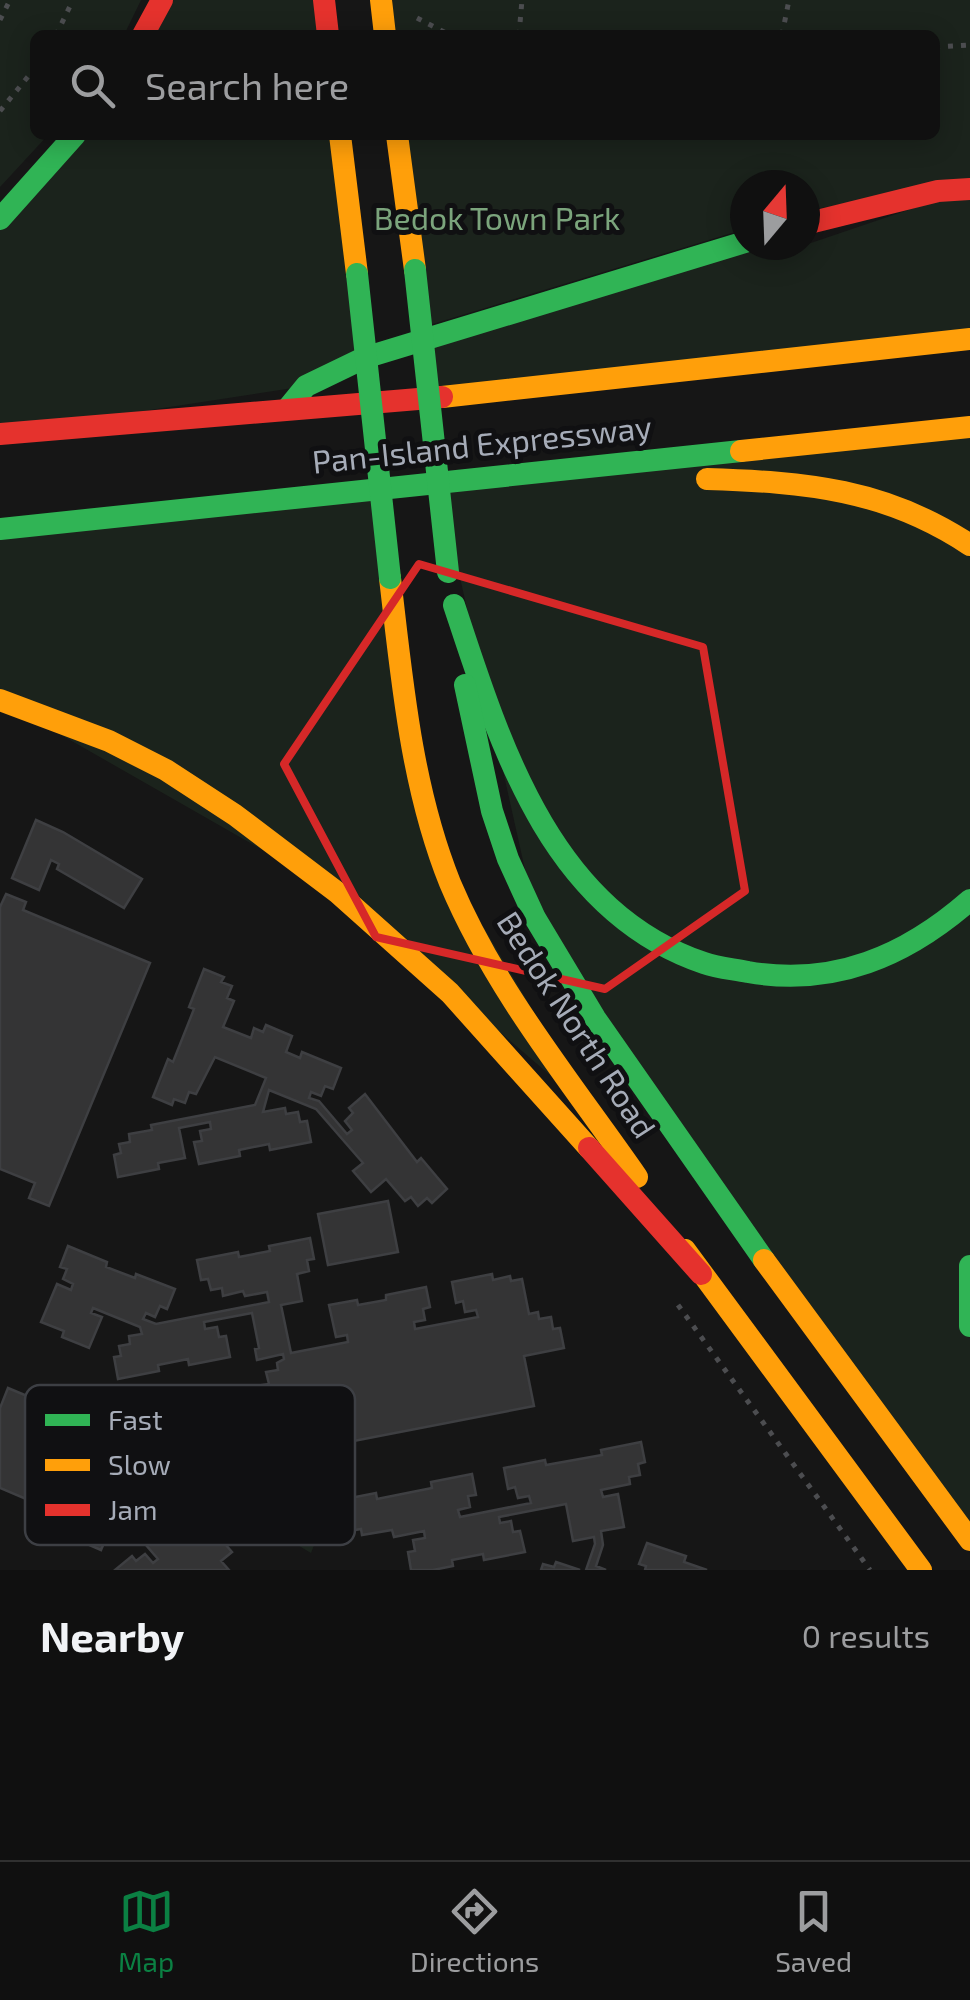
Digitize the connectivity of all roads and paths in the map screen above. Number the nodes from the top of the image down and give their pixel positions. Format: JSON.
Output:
{"nodes":[{"id":1,"x":10,"y":0,"type":"edge"},
{"id":2,"x":74,"y":0,"type":"edge"},
{"id":3,"x":162,"y":0,"type":"edge"},
{"id":4,"x":324,"y":0,"type":"edge"},
{"id":5,"x":380,"y":0,"type":"edge"},
{"id":6,"x":522,"y":0,"type":"edge"},
{"id":7,"x":788,"y":0,"type":"edge"},
{"id":8,"x":0,"y":20,"type":"edge"},
{"id":9,"x":59,"y":30,"type":"edge"},
{"id":10,"x":146,"y":30,"type":"edge"},
{"id":11,"x":327,"y":30,"type":"edge"},
{"id":12,"x":384,"y":30,"type":"edge"},
{"id":13,"x":519,"y":30,"type":"edge"},
{"id":14,"x":783,"y":30,"type":"edge"},
{"id":15,"x":970,"y":46,"type":"edge"},
{"id":16,"x":940,"y":47,"type":"edge"},
{"id":17,"x":30,"y":74,"type":"edge"},
{"id":18,"x":0,"y":111,"type":"edge"},
{"id":19,"x":70,"y":140,"type":"edge"},
{"id":20,"x":341,"y":140,"type":"edge"},
{"id":21,"x":398,"y":140,"type":"edge"},
{"id":22,"x":970,"y":190,"type":"edge"},
{"id":23,"x":0,"y":218,"type":"edge"},
{"id":24,"x":820,"y":220,"type":"edge"},
{"id":25,"x":730,"y":247,"type":"edge"},
{"id":26,"x":970,"y":339,"type":"edge"},
{"id":27,"x":288,"y":408,"type":"junction"},
{"id":28,"x":970,"y":427,"type":"edge"},
{"id":29,"x":0,"y":434,"type":"edge"},
{"id":30,"x":516,"y":474,"type":"junction"},
{"id":31,"x":0,"y":529,"type":"edge"},
{"id":32,"x":970,"y":545,"type":"edge"},
{"id":33,"x":454,"y":605,"type":"junction"},
{"id":34,"x":0,"y":700,"type":"edge"},
{"id":35,"x":970,"y":900,"type":"edge"},
{"id":36,"x":970,"y":1266,"type":"edge"},
{"id":37,"x":701,"y":1274,"type":"junction"},
{"id":38,"x":666,"y":1291,"type":"dead end"},
{"id":39,"x":970,"y":1326,"type":"edge"},
{"id":40,"x":970,"y":1540,"type":"edge"},
{"id":41,"x":870,"y":1570,"type":"edge"},
{"id":42,"x":922,"y":1570,"type":"edge"}],
"edges":[{"from":1,"to":8,"type":"path"},
{"from":2,"to":9,"type":"path"},
{"from":3,"to":10,"type":"main road"},
{"from":4,"to":11,"type":"main road"},
{"from":5,"to":12,"type":"main road"},
{"from":6,"to":13,"type":"path"},
{"from":7,"to":14,"type":"path"},
{"from":15,"to":16,"type":"path"},
{"from":17,"to":18,"type":"path"},
{"from":19,"to":23,"type":"main road"},
{"from":20,"to":37,"type":"main road","name":"Bedok North Road","bridge":true},
{"from":21,"to":33,"type":"main road","name":"Bedok North Road","bridge":true},
{"from":22,"to":24,"type":"main road"},
{"from":25,"to":27,"type":"main road"},
{"from":26,"to":27,"type":"main road","name":"Pan-Island Expressway"},
{"from":27,"to":29,"type":"main road","name":"Pan-Island Expressway"},
{"from":28,"to":30,"type":"main road","name":"Pan-Island Expressway"},
{"from":30,"to":31,"type":"main road","name":"Pan-Island Expressway"},
{"from":30,"to":32,"type":"main road"},
{"from":33,"to":35,"type":"main road"},
{"from":33,"to":40,"type":"main road","name":"Bedok North Road"},
{"from":34,"to":37,"type":"main road"},
{"from":36,"to":39,"type":"main road"},
{"from":37,"to":42,"type":"main road","name":"Bedok North Road"},
{"from":38,"to":41,"type":"path"}]}
